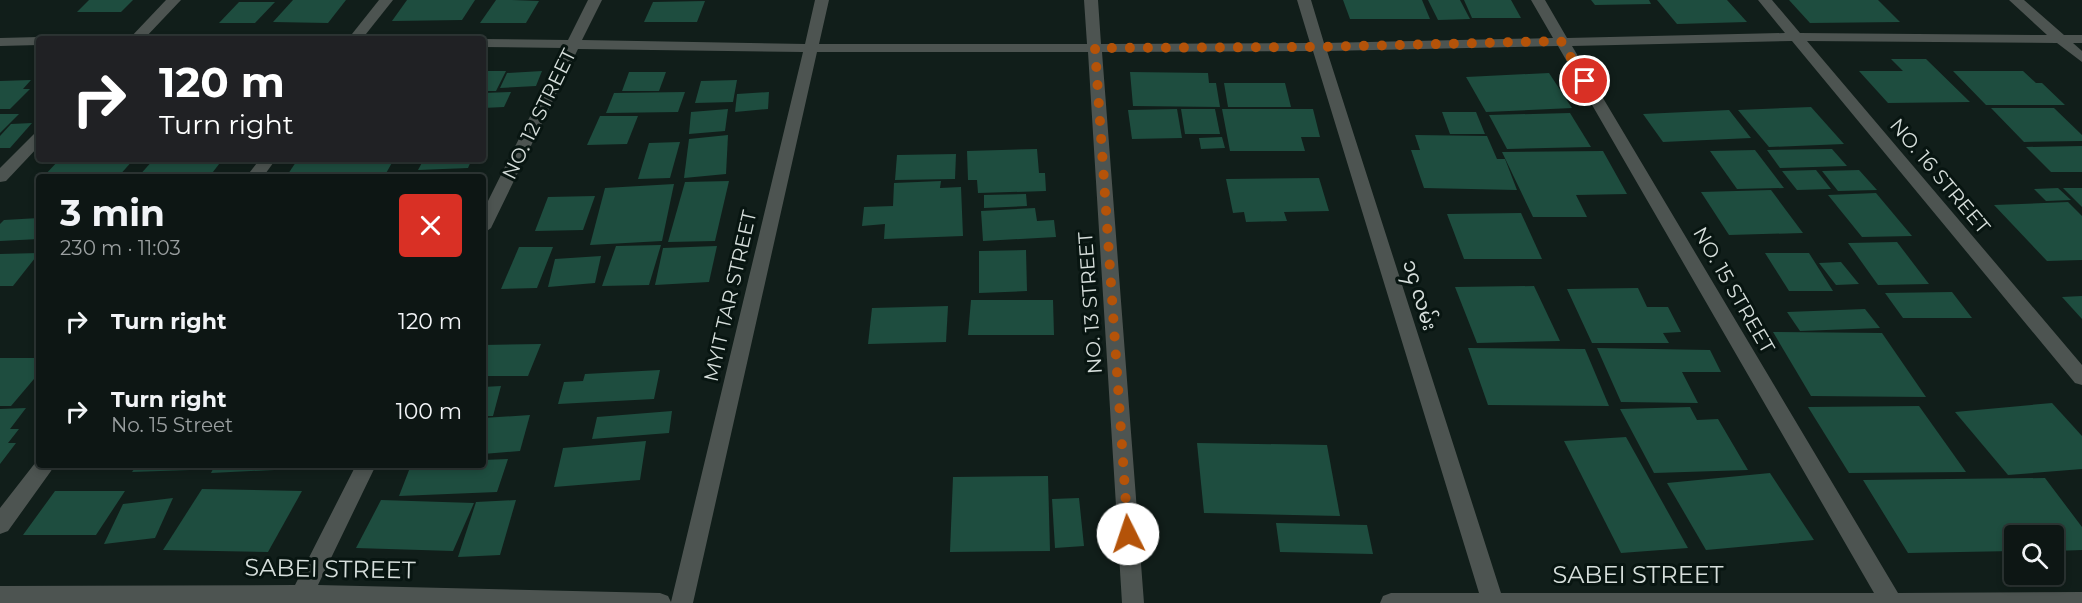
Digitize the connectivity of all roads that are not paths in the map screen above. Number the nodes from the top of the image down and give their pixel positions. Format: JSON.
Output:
{"nodes":[{"id":1,"x":174,"y":0,"type":"edge"},
{"id":2,"x":386,"y":0,"type":"edge"},
{"id":3,"x":595,"y":0,"type":"edge"},
{"id":4,"x":822,"y":0,"type":"edge"},
{"id":5,"x":1091,"y":0,"type":"edge"},
{"id":6,"x":1304,"y":0,"type":"edge"},
{"id":7,"x":1538,"y":0,"type":"edge"},
{"id":8,"x":1766,"y":0,"type":"edge"},
{"id":9,"x":2016,"y":0,"type":"edge"},
{"id":10,"x":139,"y":36,"type":"edge"},
{"id":11,"x":357,"y":36,"type":"edge"},
{"id":12,"x":1797,"y":38,"type":"junction"},
{"id":13,"x":2061,"y":39,"type":"junction"},
{"id":14,"x":2082,"y":39,"type":"edge"},
{"id":15,"x":36,"y":41,"type":"edge"},
{"id":16,"x":1561,"y":41,"type":"junction"},
{"id":17,"x":0,"y":42,"type":"edge"},
{"id":18,"x":486,"y":43,"type":"edge"},
{"id":19,"x":573,"y":44,"type":"junction"},
{"id":20,"x":1318,"y":47,"type":"junction"},
{"id":21,"x":811,"y":48,"type":"junction"},
{"id":22,"x":1095,"y":48,"type":"junction"},
{"id":23,"x":2082,"y":58,"type":"edge"},
{"id":24,"x":36,"y":140,"type":"edge"},
{"id":25,"x":266,"y":162,"type":"edge"},
{"id":26,"x":256,"y":174,"type":"edge"},
{"id":27,"x":0,"y":177,"type":"edge"},
{"id":28,"x":486,"y":222,"type":"edge"},
{"id":29,"x":2082,"y":378,"type":"edge"},
{"id":30,"x":42,"y":468,"type":"edge"},
{"id":31,"x":365,"y":468,"type":"edge"},
{"id":32,"x":0,"y":525,"type":"edge"},
{"id":33,"x":0,"y":596,"type":"edge"},
{"id":34,"x":300,"y":599,"type":"edge"},
{"id":35,"x":1492,"y":602,"type":"edge"},
{"id":36,"x":2082,"y":602,"type":"edge"},
{"id":37,"x":660,"y":603,"type":"edge"},
{"id":38,"x":681,"y":603,"type":"edge"},
{"id":39,"x":1133,"y":603,"type":"edge"},
{"id":40,"x":1391,"y":603,"type":"edge"},
{"id":41,"x":1884,"y":603,"type":"edge"},
{"id":42,"x":1892,"y":603,"type":"edge"},
{"id":43,"x":1897,"y":603,"type":"edge"}],
"edges":[{"from":1,"to":10,"type":"street"},
{"from":2,"to":11,"type":"street"},
{"from":3,"to":19,"type":"street","name":"NO. 12 STREET"},
{"from":4,"to":21,"type":"street","name":"MYIT TAR STREET"},
{"from":5,"to":22,"type":"street","name":"NO. 13 STREET"},
{"from":6,"to":20,"type":"street","name":"၁၄ လမ်း"},
{"from":7,"to":16,"type":"street","name":"NO. 15 STREET"},
{"from":8,"to":12,"type":"street","name":"NO. 16 STREET"},
{"from":9,"to":13,"type":"street"},
{"from":12,"to":13,"type":"street"},
{"from":12,"to":16,"type":"street"},
{"from":12,"to":29,"type":"street","name":"NO. 16 STREET"},
{"from":13,"to":14,"type":"street"},
{"from":13,"to":23,"type":"street"},
{"from":15,"to":17,"type":"street"},
{"from":16,"to":20,"type":"street"},
{"from":16,"to":42,"type":"street","name":"NO. 15 STREET"},
{"from":18,"to":19,"type":"street"},
{"from":19,"to":21,"type":"street"},
{"from":19,"to":28,"type":"street","name":"NO. 12 STREET"},
{"from":20,"to":22,"type":"street"},
{"from":20,"to":35,"type":"street","name":"၁၄ လမ်း"},
{"from":21,"to":22,"type":"street"},
{"from":21,"to":38,"type":"street","name":"MYIT TAR STREET"},
{"from":22,"to":39,"type":"street","name":"NO. 13 STREET"},
{"from":24,"to":27,"type":"street"},
{"from":25,"to":26,"type":"street"},
{"from":30,"to":32,"type":"street"},
{"from":31,"to":34,"type":"street"},
{"from":33,"to":34,"type":"street","name":"SABEI STREET"},
{"from":34,"to":37,"type":"street","name":"SABEI STREET"},
{"from":35,"to":40,"type":"street","name":"SABEI STREET"},
{"from":35,"to":41,"type":"street","name":"SABEI STREET"},
{"from":36,"to":43,"type":"street"}]}
